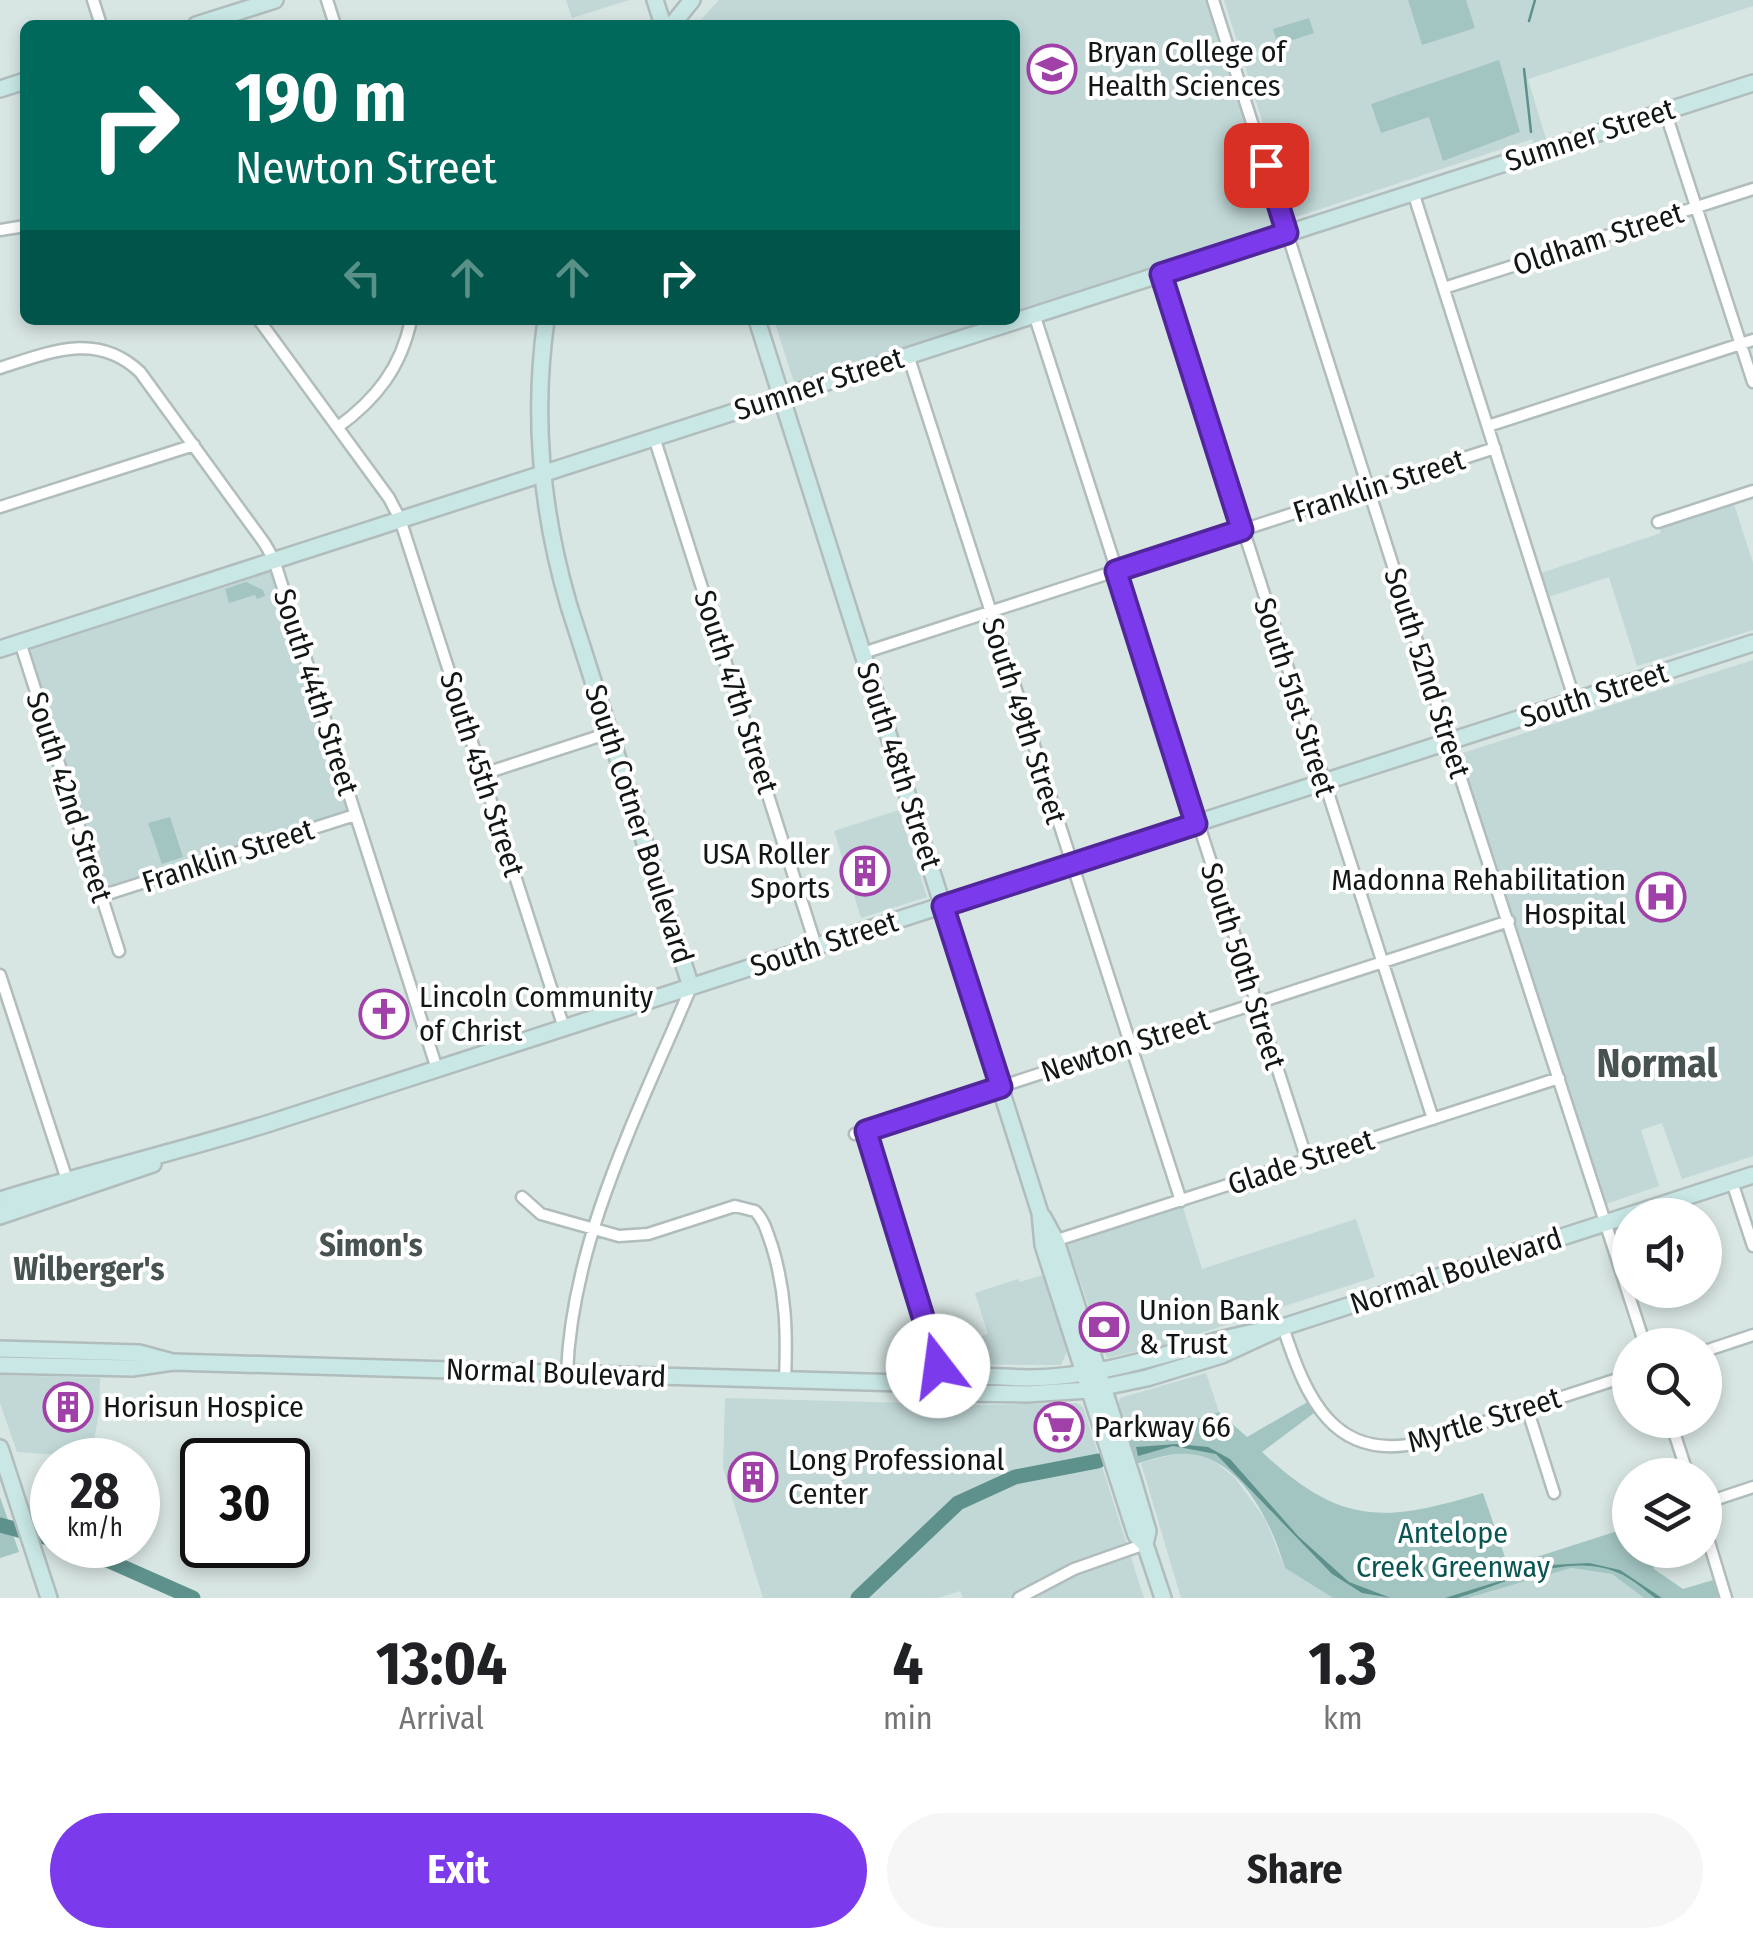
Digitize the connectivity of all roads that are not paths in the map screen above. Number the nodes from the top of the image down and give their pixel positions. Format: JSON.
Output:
{"nodes":[{"id":1,"x":275,"y":0,"type":"edge"},
{"id":2,"x":692,"y":0,"type":"edge"},
{"id":3,"x":1212,"y":0,"type":"edge"},
{"id":4,"x":236,"y":6,"type":"edge"},
{"id":5,"x":207,"y":20,"type":"edge"},
{"id":6,"x":676,"y":20,"type":"edge"},
{"id":7,"x":1753,"y":83,"type":"edge"},
{"id":8,"x":1666,"y":111,"type":"junction"},
{"id":9,"x":1753,"y":189,"type":"edge"},
{"id":10,"x":1413,"y":192,"type":"junction"},
{"id":11,"x":1696,"y":207,"type":"junction"},
{"id":12,"x":1287,"y":233,"type":"junction"},
{"id":13,"x":1161,"y":274,"type":"junction"},
{"id":14,"x":1444,"y":288,"type":"junction"},
{"id":15,"x":1034,"y":314,"type":"junction"},
{"id":16,"x":1020,"y":319,"type":"edge"},
{"id":17,"x":263,"y":325,"type":"edge"},
{"id":18,"x":409,"y":325,"type":"edge"},
{"id":19,"x":545,"y":325,"type":"edge"},
{"id":20,"x":759,"y":325,"type":"edge"},
{"id":21,"x":1000,"y":325,"type":"edge"},
{"id":22,"x":1753,"y":340,"type":"edge"},
{"id":23,"x":1741,"y":344,"type":"junction"},
{"id":24,"x":908,"y":355,"type":"junction"},
{"id":25,"x":0,"y":368,"type":"edge"},
{"id":26,"x":1753,"y":382,"type":"edge"},
{"id":27,"x":781,"y":396,"type":"junction"},
{"id":28,"x":1488,"y":426,"type":"junction"},
{"id":29,"x":338,"y":427,"type":"junction"},
{"id":30,"x":654,"y":437,"type":"junction"},
{"id":31,"x":194,"y":445,"type":"junction"},
{"id":32,"x":1495,"y":448,"type":"junction"},
{"id":33,"x":541,"y":474,"type":"junction"},
{"id":34,"x":1368,"y":489,"type":"junction"},
{"id":35,"x":1753,"y":491,"type":"edge"},
{"id":36,"x":0,"y":508,"type":"edge"},
{"id":37,"x":400,"y":520,"type":"junction"},
{"id":38,"x":1658,"y":522,"type":"dead end"},
{"id":39,"x":1242,"y":530,"type":"junction"},
{"id":40,"x":274,"y":560,"type":"junction"},
{"id":41,"x":1116,"y":571,"type":"junction"},
{"id":42,"x":990,"y":612,"type":"junction"},
{"id":43,"x":20,"y":642,"type":"junction"},
{"id":44,"x":1753,"y":644,"type":"edge"},
{"id":45,"x":0,"y":649,"type":"edge"},
{"id":46,"x":863,"y":652,"type":"junction"},
{"id":47,"x":1575,"y":701,"type":"junction"},
{"id":48,"x":609,"y":733,"type":"junction"},
{"id":49,"x":1449,"y":742,"type":"junction"},
{"id":50,"x":482,"y":774,"type":"junction"},
{"id":51,"x":1322,"y":783,"type":"junction"},
{"id":52,"x":355,"y":815,"type":"junction"},
{"id":53,"x":1196,"y":824,"type":"junction"},
{"id":54,"x":1070,"y":864,"type":"junction"},
{"id":55,"x":101,"y":896,"type":"junction"},
{"id":56,"x":943,"y":906,"type":"junction"},
{"id":57,"x":1509,"y":922,"type":"junction"},
{"id":58,"x":816,"y":946,"type":"junction"},
{"id":59,"x":119,"y":951,"type":"dead end"},
{"id":60,"x":1382,"y":962,"type":"junction"},
{"id":61,"x":0,"y":975,"type":"edge"},
{"id":62,"x":691,"y":987,"type":"junction"},
{"id":63,"x":1256,"y":1003,"type":"junction"},
{"id":64,"x":564,"y":1028,"type":"junction"},
{"id":65,"x":1130,"y":1044,"type":"junction"},
{"id":66,"x":436,"y":1069,"type":"junction"},
{"id":67,"x":1560,"y":1078,"type":"junction"},
{"id":68,"x":1001,"y":1087,"type":"junction"},
{"id":69,"x":1433,"y":1119,"type":"junction"},
{"id":70,"x":1307,"y":1160,"type":"junction"},
{"id":71,"x":1753,"y":1175,"type":"edge"},
{"id":72,"x":1732,"y":1182,"type":"junction"},
{"id":73,"x":69,"y":1186,"type":"junction"},
{"id":74,"x":522,"y":1197,"type":"dead end"},
{"id":75,"x":1683,"y":1198,"type":"edge"},
{"id":76,"x":0,"y":1200,"type":"edge"},
{"id":77,"x":1181,"y":1201,"type":"junction"},
{"id":78,"x":0,"y":1216,"type":"edge"},
{"id":79,"x":1612,"y":1221,"type":"edge"},
{"id":80,"x":1606,"y":1223,"type":"junction"},
{"id":81,"x":592,"y":1230,"type":"junction"},
{"id":82,"x":1050,"y":1243,"type":"junction"},
{"id":83,"x":1753,"y":1246,"type":"edge"},
{"id":84,"x":1283,"y":1327,"type":"junction"},
{"id":85,"x":1640,"y":1328,"type":"edge"},
{"id":86,"x":1753,"y":1335,"type":"edge"},
{"id":87,"x":1722,"y":1345,"type":"edge"},
{"id":88,"x":0,"y":1349,"type":"edge"},
{"id":89,"x":173,"y":1362,"type":"junction"},
{"id":90,"x":0,"y":1365,"type":"edge"},
{"id":91,"x":567,"y":1373,"type":"junction"},
{"id":92,"x":786,"y":1380,"type":"junction"},
{"id":93,"x":1094,"y":1381,"type":"junction"},
{"id":94,"x":1612,"y":1381,"type":"edge"},
{"id":95,"x":938,"y":1384,"type":"junction"},
{"id":96,"x":1527,"y":1408,"type":"junction"},
{"id":97,"x":0,"y":1448,"type":"edge"},
{"id":98,"x":1753,"y":1488,"type":"edge"},
{"id":99,"x":1554,"y":1493,"type":"dead end"},
{"id":100,"x":1722,"y":1498,"type":"edge"},
{"id":101,"x":1146,"y":1544,"type":"junction"},
{"id":102,"x":1717,"y":1568,"type":"edge"},
{"id":103,"x":49,"y":1598,"type":"edge"},
{"id":104,"x":1019,"y":1598,"type":"edge"},
{"id":105,"x":1163,"y":1598,"type":"edge"},
{"id":106,"x":1726,"y":1598,"type":"edge"}],
"edges":[{"from":1,"to":4,"type":"main road"},
{"from":2,"to":6,"type":"main road"},
{"from":3,"to":12,"type":"street","name":"South 52nd Street"},
{"from":4,"to":5,"type":"main road"},
{"from":7,"to":8,"type":"main road","name":"Sumner Street"},
{"from":8,"to":10,"type":"main road","name":"Sumner Street"},
{"from":8,"to":11,"type":"street"},
{"from":9,"to":11,"type":"street","name":"Oldham Street"},
{"from":10,"to":12,"type":"main road","name":"Sumner Street"},
{"from":10,"to":14,"type":"street"},
{"from":11,"to":14,"type":"street","name":"Oldham Street"},
{"from":11,"to":23,"type":"street"},
{"from":12,"to":13,"type":"main road","name":"Sumner Street"},
{"from":12,"to":34,"type":"street","name":"South 52nd Street"},
{"from":13,"to":15,"type":"main road","name":"Sumner Street"},
{"from":13,"to":39,"type":"street","name":"South 51st Street"},
{"from":14,"to":28,"type":"street"},
{"from":15,"to":16,"type":"main road","name":"Sumner Street"},
{"from":15,"to":41,"type":"street","name":"South 50th Street"},
{"from":17,"to":29,"type":"street","name":"South 45th Street"},
{"from":18,"to":29,"type":"street"},
{"from":19,"to":33,"type":"main road","name":"South Cotner Boulevard"},
{"from":20,"to":27,"type":"main road","name":"South 48th Street"},
{"from":21,"to":24,"type":"main road","name":"Sumner Street"},
{"from":22,"to":23,"type":"street","name":"Franklin Street"},
{"from":23,"to":26,"type":"street"},
{"from":23,"to":28,"type":"street","name":"Franklin Street"},
{"from":24,"to":27,"type":"main road","name":"Sumner Street"},
{"from":24,"to":42,"type":"street","name":"South 49th Street"},
{"from":25,"to":31,"type":"street","name":"South 44th Street"},
{"from":27,"to":30,"type":"main road","name":"Sumner Street"},
{"from":27,"to":46,"type":"main road","name":"South 48th Street"},
{"from":28,"to":32,"type":"street"},
{"from":29,"to":37,"type":"street","name":"South 45th Street"},
{"from":30,"to":33,"type":"main road","name":"Sumner Street"},
{"from":30,"to":58,"type":"street","name":"South 47th Street"},
{"from":31,"to":36,"type":"street"},
{"from":31,"to":40,"type":"street","name":"South 44th Street"},
{"from":32,"to":34,"type":"street","name":"Franklin Street"},
{"from":32,"to":47,"type":"street"},
{"from":33,"to":37,"type":"main road","name":"Sumner Street"},
{"from":33,"to":48,"type":"main road","name":"South Cotner Boulevard"},
{"from":34,"to":39,"type":"street","name":"Franklin Street"},
{"from":34,"to":49,"type":"street","name":"South 52nd Street"},
{"from":35,"to":38,"type":"street"},
{"from":37,"to":40,"type":"main road","name":"Sumner Street"},
{"from":37,"to":50,"type":"street","name":"South 45th Street"},
{"from":39,"to":41,"type":"street","name":"Franklin Street"},
{"from":39,"to":51,"type":"street","name":"South 51st Street"},
{"from":40,"to":43,"type":"main road","name":"Sumner Street"},
{"from":40,"to":52,"type":"street","name":"South 44th Street"},
{"from":41,"to":42,"type":"street","name":"Franklin Street"},
{"from":41,"to":53,"type":"street","name":"South 50th Street"},
{"from":42,"to":46,"type":"street","name":"Franklin Street"},
{"from":42,"to":54,"type":"street","name":"South 49th Street"},
{"from":43,"to":45,"type":"main road","name":"Sumner Street"},
{"from":43,"to":55,"type":"street","name":"South 42nd Street"},
{"from":44,"to":47,"type":"main road","name":"South Street"},
{"from":46,"to":56,"type":"main road","name":"South 48th Street"},
{"from":47,"to":49,"type":"main road","name":"South Street"},
{"from":48,"to":50,"type":"street"},
{"from":48,"to":62,"type":"main road","name":"South Cotner Boulevard"},
{"from":49,"to":51,"type":"main road","name":"South Street"},
{"from":49,"to":57,"type":"street","name":"South 52nd Street"},
{"from":50,"to":64,"type":"street","name":"South 45th Street"},
{"from":51,"to":53,"type":"main road","name":"South Street"},
{"from":51,"to":60,"type":"street","name":"South 51st Street"},
{"from":52,"to":55,"type":"street","name":"Franklin Street"},
{"from":52,"to":66,"type":"street","name":"South 44th Street"},
{"from":53,"to":54,"type":"main road","name":"South Street"},
{"from":53,"to":63,"type":"street","name":"South 50th Street"},
{"from":54,"to":56,"type":"main road","name":"South Street"},
{"from":54,"to":65,"type":"street","name":"South 49th Street"},
{"from":55,"to":59,"type":"street","name":"South 42nd Street"},
{"from":56,"to":58,"type":"main road","name":"South Street"},
{"from":56,"to":68,"type":"main road","name":"South 48th Street"},
{"from":57,"to":60,"type":"street","name":"Newton Street"},
{"from":57,"to":67,"type":"street","name":"South 52nd Street"},
{"from":58,"to":62,"type":"main road","name":"South Street"},
{"from":60,"to":63,"type":"street","name":"Newton Street"},
{"from":60,"to":69,"type":"street","name":"South 51st Street"},
{"from":61,"to":73,"type":"street"},
{"from":62,"to":64,"type":"main road","name":"South Street"},
{"from":62,"to":81,"type":"street","name":"South Cotner Boulevard"},
{"from":63,"to":65,"type":"street","name":"Newton Street"},
{"from":63,"to":70,"type":"street","name":"South 50th Street"},
{"from":64,"to":66,"type":"main road","name":"South Street"},
{"from":65,"to":68,"type":"street","name":"Newton Street"},
{"from":65,"to":77,"type":"street","name":"South 49th Street"},
{"from":66,"to":73,"type":"main road","name":"South Street"},
{"from":67,"to":69,"type":"street","name":"Glade Street"},
{"from":67,"to":80,"type":"street","name":"South 52nd Street"},
{"from":68,"to":82,"type":"main road","name":"South 48th Street"},
{"from":68,"to":95,"type":"street","name":"Newton Street"},
{"from":69,"to":70,"type":"street","name":"Glade Street"},
{"from":70,"to":77,"type":"street","name":"Glade Street"},
{"from":71,"to":72,"type":"main road","name":"Normal Boulevard"},
{"from":72,"to":75,"type":"main road","name":"Normal Boulevard"},
{"from":72,"to":83,"type":"street"},
{"from":73,"to":76,"type":"main road","name":"South Street"},
{"from":73,"to":78,"type":"main road","name":"South Street"},
{"from":74,"to":81,"type":"street"},
{"from":77,"to":82,"type":"street","name":"Glade Street"},
{"from":79,"to":80,"type":"main road","name":"Normal Boulevard"},
{"from":80,"to":84,"type":"main road","name":"Normal Boulevard"},
{"from":80,"to":85,"type":"street","name":"South 52nd Street"},
{"from":81,"to":91,"type":"street","name":"South Cotner Boulevard"},
{"from":81,"to":92,"type":"street"},
{"from":82,"to":93,"type":"main road","name":"South 48th Street"},
{"from":84,"to":93,"type":"main road","name":"Normal Boulevard"},
{"from":84,"to":96,"type":"street","name":"Myrtle Street"},
{"from":86,"to":87,"type":"street"},
{"from":88,"to":89,"type":"main road","name":"Normal Boulevard"},
{"from":89,"to":90,"type":"main road","name":"Normal Boulevard"},
{"from":89,"to":91,"type":"main road","name":"Normal Boulevard"},
{"from":91,"to":92,"type":"main road","name":"Normal Boulevard"},
{"from":92,"to":95,"type":"main road","name":"Normal Boulevard"},
{"from":93,"to":95,"type":"main road","name":"Normal Boulevard"},
{"from":93,"to":101,"type":"main road","name":"South 48th Street"},
{"from":94,"to":96,"type":"street","name":"Myrtle Street"},
{"from":96,"to":99,"type":"street"},
{"from":97,"to":103,"type":"main road"},
{"from":98,"to":100,"type":"street"},
{"from":101,"to":104,"type":"street"},
{"from":101,"to":105,"type":"main road","name":"South 48th Street"},
{"from":102,"to":106,"type":"street"}]}
